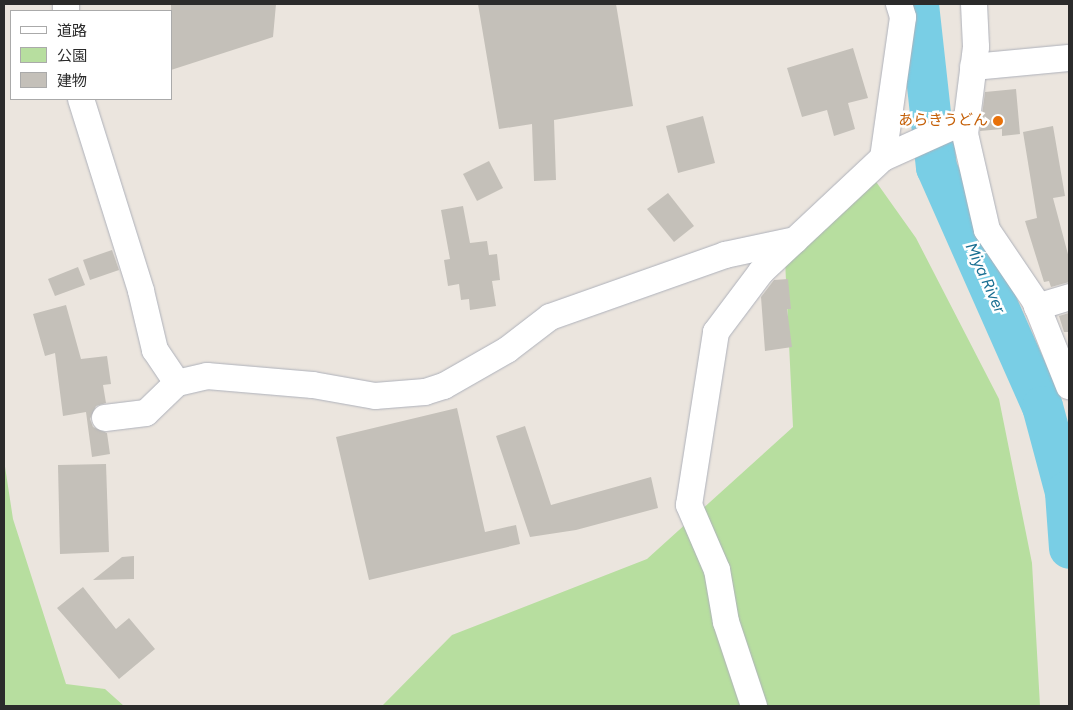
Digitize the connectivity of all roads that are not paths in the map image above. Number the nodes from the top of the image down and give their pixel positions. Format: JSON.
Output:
{"nodes":[{"id":1,"x":899,"y":4,"type":"edge"},
{"id":2,"x":974,"y":4,"type":"edge"},
{"id":3,"x":1069,"y":65,"type":"edge"},
{"id":4,"x":973,"y":67,"type":"junction"},
{"id":5,"x":81,"y":100,"type":"edge"},
{"id":6,"x":960,"y":122,"type":"junction"},
{"id":7,"x":889,"y":155,"type":"junction"},
{"id":8,"x":796,"y":240,"type":"junction"},
{"id":9,"x":1069,"y":298,"type":"edge"},
{"id":10,"x":1037,"y":306,"type":"junction"},
{"id":11,"x":176,"y":383,"type":"junction"},
{"id":12,"x":1069,"y":386,"type":"edge"},
{"id":13,"x":105,"y":418,"type":"dead end"},
{"id":14,"x":754,"y":706,"type":"edge"}],
"edges":[{"from":1,"to":7,"type":"street"},
{"from":2,"to":4,"type":"street"},
{"from":3,"to":4,"type":"street"},
{"from":4,"to":6,"type":"street"},
{"from":5,"to":11,"type":"street"},
{"from":6,"to":7,"type":"street"},
{"from":6,"to":10,"type":"street"},
{"from":7,"to":8,"type":"street"},
{"from":8,"to":11,"type":"street"},
{"from":8,"to":14,"type":"street"},
{"from":9,"to":10,"type":"street"},
{"from":10,"to":12,"type":"street"},
{"from":11,"to":13,"type":"street"}]}
